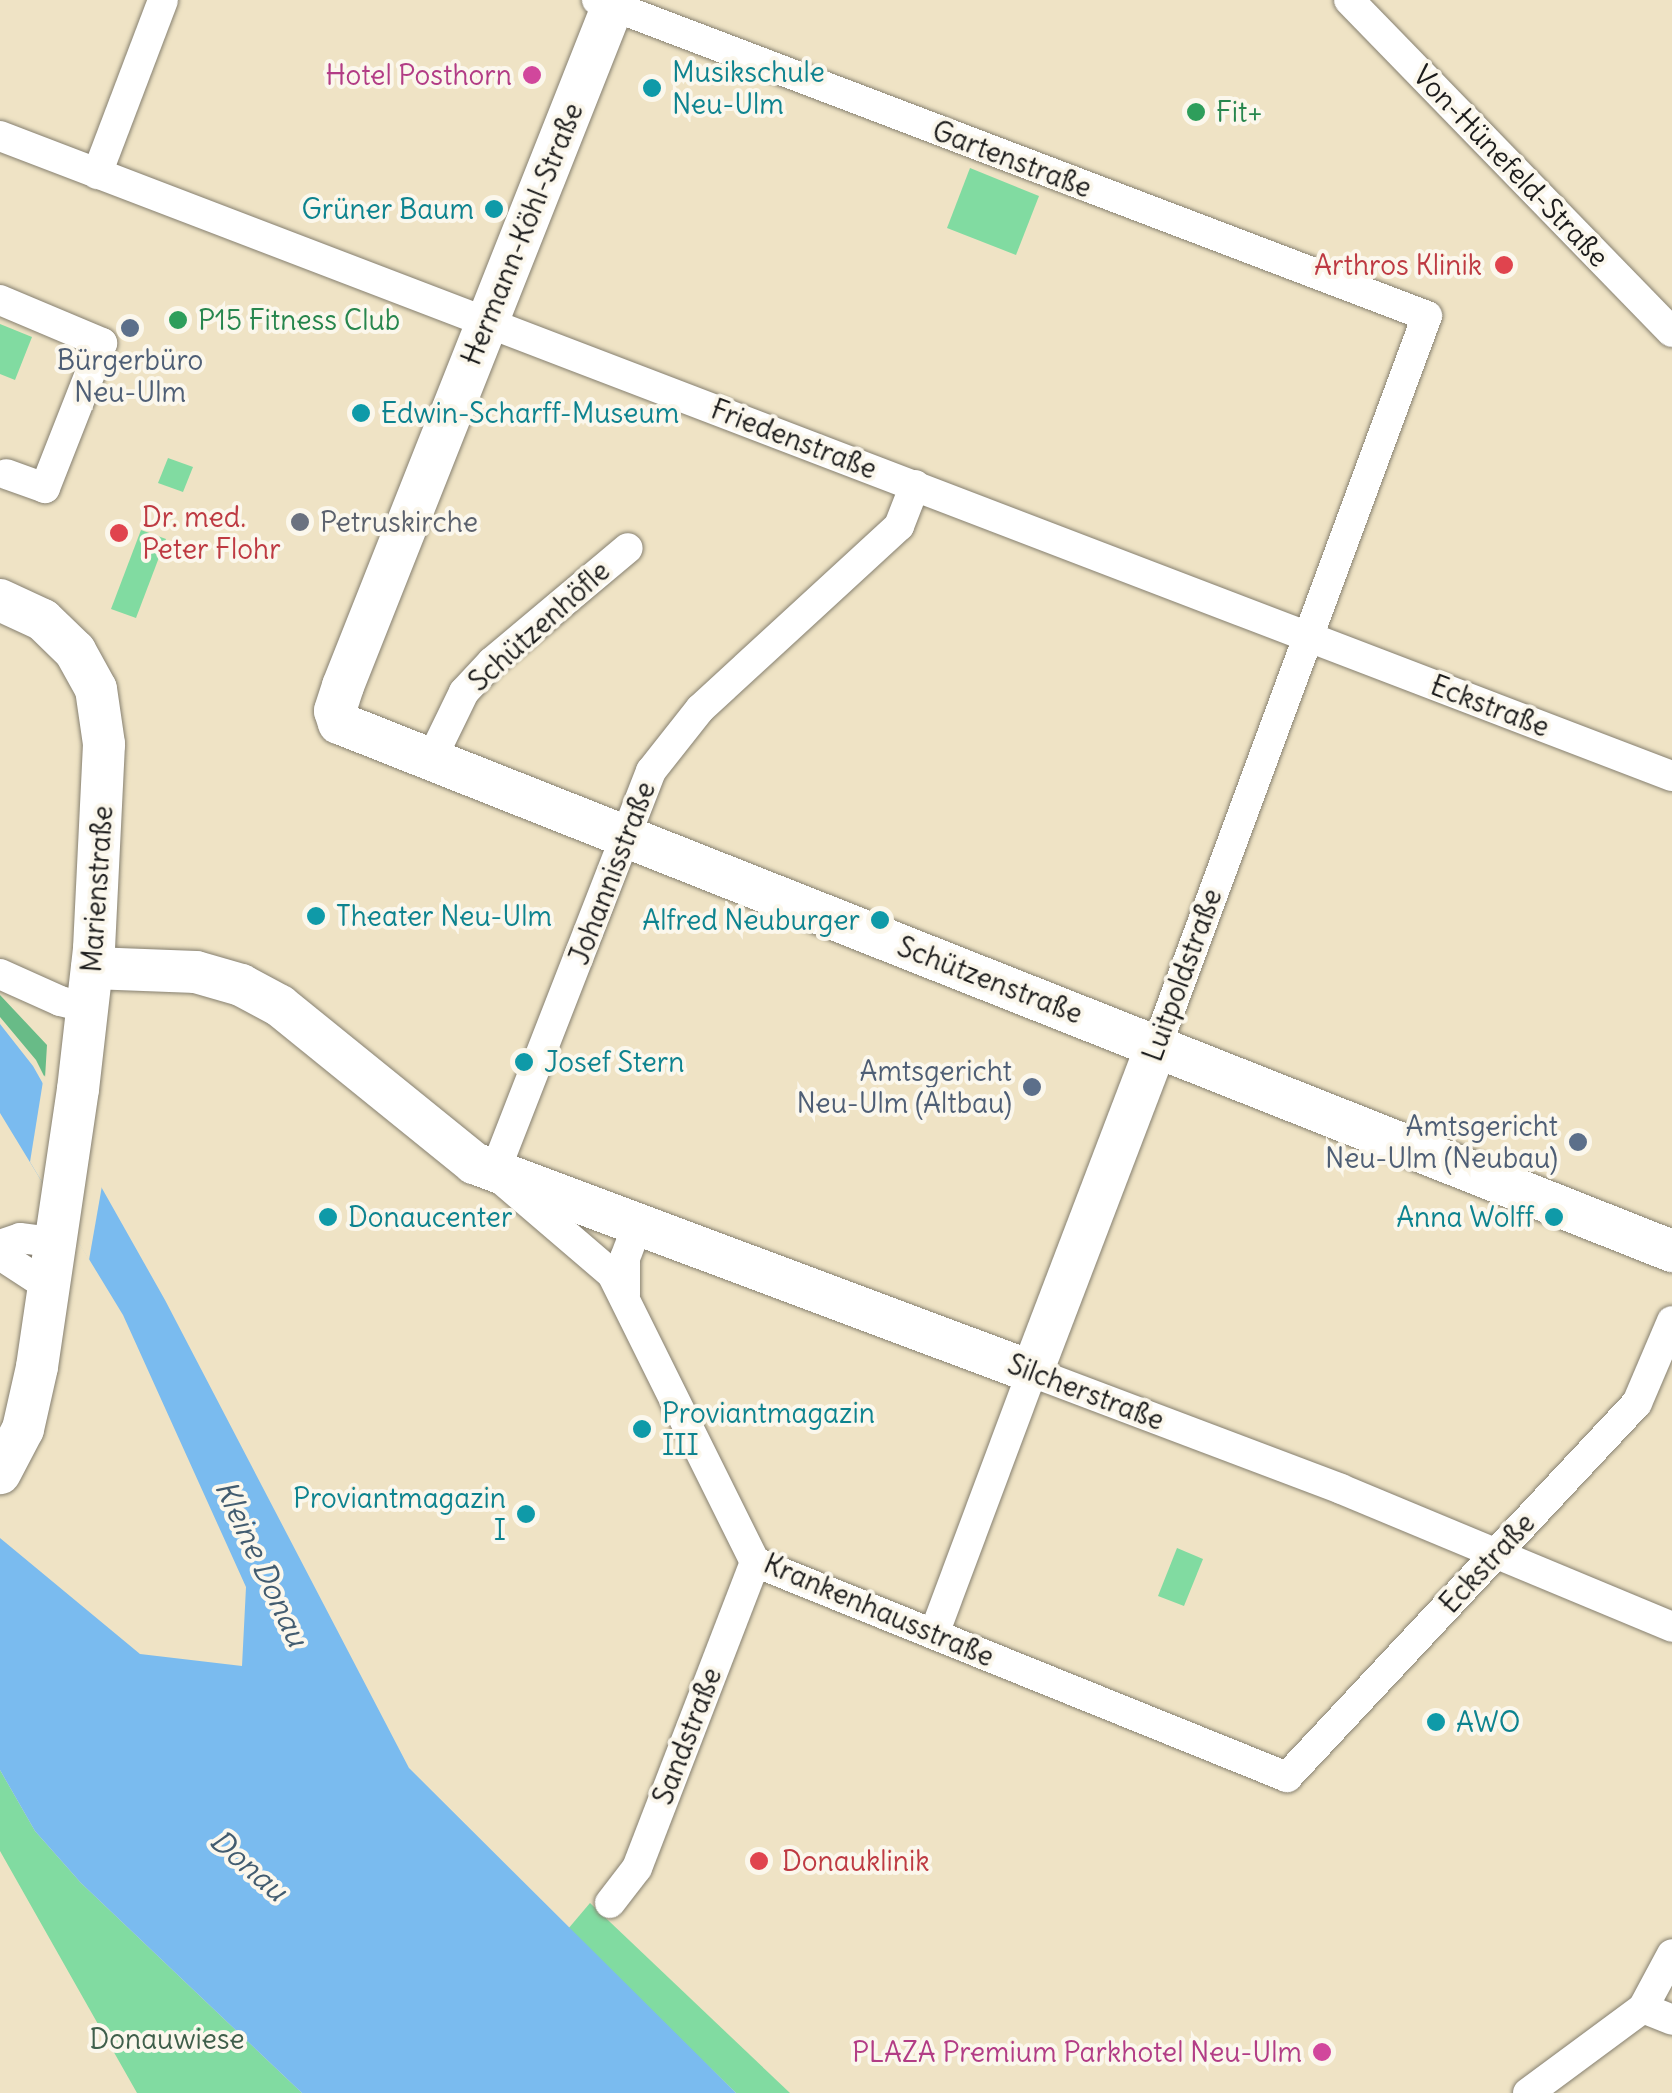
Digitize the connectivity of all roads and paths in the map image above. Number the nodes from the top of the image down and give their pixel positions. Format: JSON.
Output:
{"nodes":[{"id":1,"x":163,"y":0,"type":"edge"},
{"id":2,"x":1349,"y":0,"type":"edge"},
{"id":3,"x":608,"y":2,"type":"edge"},
{"id":4,"x":0,"y":136,"type":"edge"},
{"id":5,"x":97,"y":174,"type":"junction"},
{"id":6,"x":0,"y":300,"type":"edge"},
{"id":7,"x":1427,"y":316,"type":"joint"},
{"id":8,"x":487,"y":322,"type":"junction"},
{"id":9,"x":1672,"y":332,"type":"edge"},
{"id":10,"x":6,"y":474,"type":"dead end"},
{"id":11,"x":915,"y":485,"type":"junction"},
{"id":12,"x":628,"y":548,"type":"dead end"},
{"id":13,"x":0,"y":600,"type":"edge"},
{"id":14,"x":1308,"y":635,"type":"junction"},
{"id":15,"x":341,"y":692,"type":"joint"},
{"id":16,"x":430,"y":762,"type":"junction"},
{"id":17,"x":1672,"y":776,"type":"edge"},
{"id":18,"x":624,"y":839,"type":"junction"},
{"id":19,"x":0,"y":974,"type":"edge"},
{"id":20,"x":90,"y":988,"type":"junction"},
{"id":21,"x":1157,"y":1045,"type":"junction"},
{"id":22,"x":494,"y":1173,"type":"junction"},
{"id":23,"x":638,"y":1224,"type":"junction"},
{"id":24,"x":56,"y":1232,"type":"junction"},
{"id":25,"x":0,"y":1245,"type":"edge"},
{"id":26,"x":1672,"y":1251,"type":"edge"},
{"id":27,"x":0,"y":1255,"type":"edge"},
{"id":28,"x":48,"y":1287,"type":"junction"},
{"id":29,"x":625,"y":1298,"type":"junction"},
{"id":30,"x":1672,"y":1321,"type":"edge"},
{"id":31,"x":1032,"y":1372,"type":"junction"},
{"id":32,"x":0,"y":1473,"type":"edge"},
{"id":33,"x":1495,"y":1554,"type":"junction"},
{"id":34,"x":756,"y":1562,"type":"junction"},
{"id":35,"x":1672,"y":1627,"type":"edge"},
{"id":36,"x":934,"y":1634,"type":"junction"},
{"id":37,"x":1272,"y":1774,"type":"joint"},
{"id":38,"x":610,"y":1903,"type":"dead end"},
{"id":39,"x":1672,"y":1954,"type":"edge"},
{"id":40,"x":1643,"y":2008,"type":"junction"},
{"id":41,"x":1672,"y":2020,"type":"edge"},
{"id":42,"x":1528,"y":2093,"type":"edge"}],
"edges":[{"from":1,"to":5,"type":"street"},
{"from":2,"to":9,"type":"street","name":"Von-Hünefeld-Straße"},
{"from":3,"to":7,"type":"street","name":"Gartenstraße"},
{"from":3,"to":8,"type":"street","name":"Hermann-Köhl-Straße"},
{"from":4,"to":5,"type":"street","name":"Friedenstraße"},
{"from":5,"to":8,"type":"street","name":"Friedenstraße"},
{"from":6,"to":10,"type":"street"},
{"from":7,"to":14,"type":"street","name":"Luitpoldstraße"},
{"from":8,"to":11,"type":"street","name":"Friedenstraße"},
{"from":8,"to":15,"type":"street","name":"Hermann-Köhl-Straße"},
{"from":11,"to":14,"type":"street","name":"Friedenstraße"},
{"from":11,"to":18,"type":"street","name":"Johannisstraße"},
{"from":12,"to":16,"type":"street","name":"Schützenhöfle"},
{"from":13,"to":20,"type":"street","name":"Marienstraße"},
{"from":14,"to":17,"type":"street","name":"Eckstraße"},
{"from":14,"to":21,"type":"street","name":"Luitpoldstraße"},
{"from":15,"to":16,"type":"street","name":"Schützenstraße"},
{"from":16,"to":18,"type":"street","name":"Schützenstraße"},
{"from":18,"to":21,"type":"street","name":"Schützenstraße"},
{"from":18,"to":22,"type":"street","name":"Johannisstraße"},
{"from":19,"to":20,"type":"street"},
{"from":20,"to":22,"type":"street","name":"Krankenhausstraße"},
{"from":20,"to":24,"type":"street","name":"Marienstraße"},
{"from":21,"to":26,"type":"street","name":"Schützenstraße"},
{"from":21,"to":31,"type":"street","name":"Luitpoldstraße"},
{"from":22,"to":23,"type":"street","name":"Silcherstraße"},
{"from":22,"to":29,"type":"street","name":"Krankenhausstraße"},
{"from":23,"to":29,"type":"street"},
{"from":23,"to":31,"type":"street","name":"Silcherstraße"},
{"from":24,"to":25,"type":"street"},
{"from":24,"to":28,"type":"street","name":"Marienstraße"},
{"from":27,"to":28,"type":"street"},
{"from":28,"to":32,"type":"street","name":"Marienstraße"},
{"from":29,"to":34,"type":"street","name":"Krankenhausstraße"},
{"from":30,"to":33,"type":"street","name":"Eckstraße"},
{"from":31,"to":33,"type":"street","name":"Silcherstraße"},
{"from":31,"to":36,"type":"street","name":"Luitpoldstraße"},
{"from":33,"to":35,"type":"street","name":"Silcherstraße"},
{"from":33,"to":37,"type":"street","name":"Eckstraße"},
{"from":34,"to":36,"type":"street","name":"Krankenhausstraße"},
{"from":34,"to":38,"type":"street","name":"Sandstraße"},
{"from":36,"to":37,"type":"street","name":"Krankenhausstraße"},
{"from":39,"to":40,"type":"street"},
{"from":40,"to":41,"type":"street"},
{"from":40,"to":42,"type":"street"}]}
